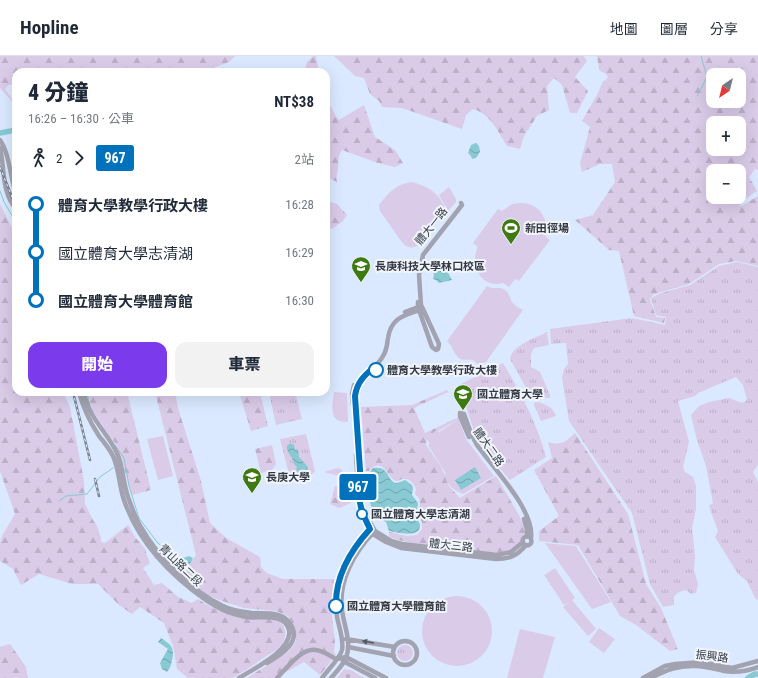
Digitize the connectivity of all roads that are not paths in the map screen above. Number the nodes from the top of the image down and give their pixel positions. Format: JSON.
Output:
{"nodes":[{"id":1,"x":0,"y":140,"type":"edge"},
{"id":2,"x":0,"y":148,"type":"edge"},
{"id":3,"x":12,"y":181,"type":"edge"},
{"id":4,"x":12,"y":203,"type":"edge"},
{"id":5,"x":420,"y":308,"type":"junction"},
{"id":6,"x":80,"y":396,"type":"edge"},
{"id":7,"x":85,"y":396,"type":"edge"},
{"id":8,"x":373,"y":530,"type":"junction"},
{"id":9,"x":529,"y":537,"type":"junction"},
{"id":10,"x":524,"y":544,"type":"junction"},
{"id":11,"x":342,"y":638,"type":"junction"},
{"id":12,"x":348,"y":639,"type":"junction"},
{"id":13,"x":348,"y":647,"type":"junction"},
{"id":14,"x":395,"y":647,"type":"junction"},
{"id":15,"x":394,"y":656,"type":"junction"},
{"id":16,"x":345,"y":659,"type":"junction"},
{"id":17,"x":336,"y":660,"type":"junction"},
{"id":18,"x":758,"y":661,"type":"edge"},
{"id":19,"x":671,"y":667,"type":"junction"},
{"id":20,"x":758,"y":667,"type":"edge"},
{"id":21,"x":239,"y":678,"type":"edge"},
{"id":22,"x":244,"y":678,"type":"edge"},
{"id":23,"x":278,"y":678,"type":"edge"},
{"id":24,"x":322,"y":678,"type":"edge"},
{"id":25,"x":331,"y":678,"type":"edge"},
{"id":26,"x":375,"y":678,"type":"edge"},
{"id":27,"x":386,"y":678,"type":"edge"},
{"id":28,"x":643,"y":678,"type":"edge"},
{"id":29,"x":651,"y":678,"type":"edge"}],
"edges":[{"from":1,"to":3,"type":"street"},
{"from":2,"to":4,"type":"street"},
{"from":5,"to":5,"type":"street"},
{"from":5,"to":5,"type":"street","name":"體大一路"},
{"from":5,"to":8,"type":"street"},
{"from":6,"to":21,"type":"street","name":"青山路二段"},
{"from":7,"to":22,"type":"street","name":"青山路二段"},
{"from":8,"to":10,"type":"street","name":"體大三路"},
{"from":8,"to":11,"type":"street"},
{"from":8,"to":12,"type":"street"},
{"from":9,"to":9,"type":"street","name":"體大二路"},
{"from":9,"to":10,"type":"street"},
{"from":9,"to":10,"type":"street"},
{"from":11,"to":12,"type":"street"},
{"from":11,"to":17,"type":"street"},
{"from":12,"to":13,"type":"street"},
{"from":14,"to":12,"type":"street","one_way":true},
{"from":13,"to":15,"type":"street"},
{"from":13,"to":16,"type":"street"},
{"from":14,"to":15,"type":"street"},
{"from":14,"to":15,"type":"street"},
{"from":16,"to":17,"type":"street"},
{"from":16,"to":25,"type":"street"},
{"from":16,"to":26,"type":"street"},
{"from":16,"to":27,"type":"street"},
{"from":17,"to":23,"type":"street"},
{"from":17,"to":24,"type":"street"},
{"from":18,"to":19,"type":"street","name":"振興路"},
{"from":19,"to":20,"type":"street","name":"振興路"},
{"from":19,"to":28,"type":"street","name":"振興路"},
{"from":19,"to":29,"type":"street","name":"振興路"}]}
